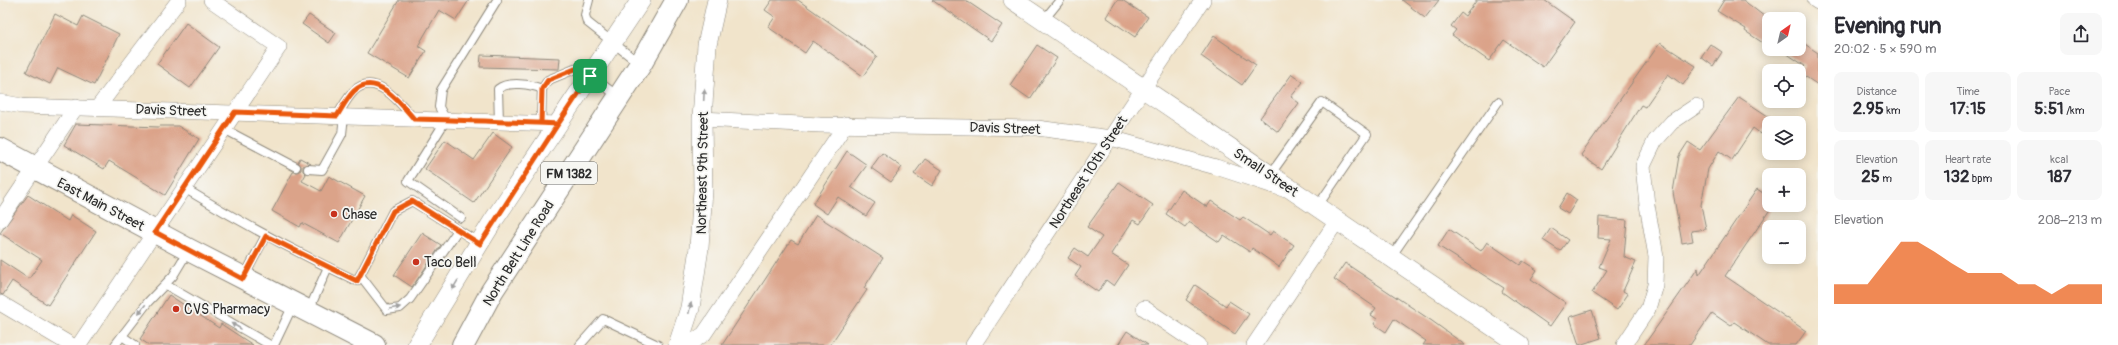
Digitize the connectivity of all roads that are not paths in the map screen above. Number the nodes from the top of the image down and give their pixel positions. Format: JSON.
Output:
{"nodes":[{"id":1,"x":179,"y":0,"type":"edge"},
{"id":2,"x":211,"y":0,"type":"edge"},
{"id":3,"x":497,"y":0,"type":"edge"},
{"id":4,"x":589,"y":0,"type":"edge"},
{"id":5,"x":641,"y":0,"type":"edge"},
{"id":6,"x":677,"y":0,"type":"edge"},
{"id":7,"x":717,"y":0,"type":"edge"},
{"id":8,"x":1013,"y":0,"type":"edge"},
{"id":9,"x":1060,"y":0,"type":"edge"},
{"id":10,"x":1203,"y":0,"type":"edge"},
{"id":11,"x":1815,"y":0,"type":"edge"},
{"id":12,"x":1818,"y":2,"type":"edge"},
{"id":13,"x":1043,"y":21,"type":"junction"},
{"id":14,"x":613,"y":43,"type":"junction"},
{"id":15,"x":640,"y":65,"type":"junction"},
{"id":16,"x":590,"y":76,"type":"junction"},
{"id":17,"x":1142,"y":88,"type":"junction"},
{"id":18,"x":542,"y":89,"type":"junction"},
{"id":19,"x":619,"y":97,"type":"junction"},
{"id":20,"x":0,"y":102,"type":"edge"},
{"id":21,"x":1498,"y":102,"type":"dead end"},
{"id":22,"x":1696,"y":106,"type":"dead end"},
{"id":23,"x":76,"y":107,"type":"junction"},
{"id":24,"x":98,"y":107,"type":"junction"},
{"id":25,"x":235,"y":112,"type":"junction"},
{"id":26,"x":340,"y":116,"type":"junction"},
{"id":27,"x":414,"y":119,"type":"junction"},
{"id":28,"x":702,"y":119,"type":"junction"},
{"id":29,"x":446,"y":120,"type":"junction"},
{"id":30,"x":499,"y":122,"type":"junction"},
{"id":31,"x":550,"y":123,"type":"junction"},
{"id":32,"x":846,"y":124,"type":"junction"},
{"id":33,"x":224,"y":129,"type":"junction"},
{"id":34,"x":1111,"y":138,"type":"junction"},
{"id":35,"x":0,"y":149,"type":"edge"},
{"id":36,"x":296,"y":167,"type":"dead end"},
{"id":37,"x":34,"y":168,"type":"junction"},
{"id":38,"x":308,"y":169,"type":"dead end"},
{"id":39,"x":1270,"y":175,"type":"junction"},
{"id":40,"x":184,"y":188,"type":"junction"},
{"id":41,"x":1299,"y":195,"type":"junction"},
{"id":42,"x":1317,"y":207,"type":"junction"},
{"id":43,"x":461,"y":218,"type":"dead end"},
{"id":44,"x":0,"y":220,"type":"edge"},
{"id":45,"x":1337,"y":221,"type":"junction"},
{"id":46,"x":458,"y":230,"type":"junction"},
{"id":47,"x":155,"y":232,"type":"junction"},
{"id":48,"x":266,"y":236,"type":"junction"},
{"id":49,"x":480,"y":244,"type":"junction"},
{"id":50,"x":189,"y":250,"type":"junction"},
{"id":51,"x":1391,"y":257,"type":"junction"},
{"id":52,"x":328,"y":267,"type":"junction"},
{"id":53,"x":360,"y":275,"type":"junction"},
{"id":54,"x":243,"y":279,"type":"junction"},
{"id":55,"x":166,"y":286,"type":"junction"},
{"id":56,"x":0,"y":303,"type":"edge"},
{"id":57,"x":301,"y":308,"type":"junction"},
{"id":58,"x":1144,"y":308,"type":"dead end"},
{"id":59,"x":122,"y":336,"type":"junction"},
{"id":60,"x":976,"y":344,"type":"edge"},
{"id":61,"x":71,"y":345,"type":"edge"},
{"id":62,"x":79,"y":345,"type":"edge"},
{"id":63,"x":115,"y":345,"type":"edge"},
{"id":64,"x":135,"y":345,"type":"edge"},
{"id":65,"x":270,"y":345,"type":"edge"},
{"id":66,"x":274,"y":345,"type":"edge"},
{"id":67,"x":374,"y":345,"type":"edge"},
{"id":68,"x":417,"y":345,"type":"edge"},
{"id":69,"x":463,"y":345,"type":"edge"},
{"id":70,"x":580,"y":345,"type":"edge"},
{"id":71,"x":658,"y":345,"type":"edge"},
{"id":72,"x":678,"y":345,"type":"edge"},
{"id":73,"x":688,"y":345,"type":"edge"},
{"id":74,"x":1199,"y":345,"type":"edge"},
{"id":75,"x":1254,"y":345,"type":"edge"},
{"id":76,"x":1520,"y":345,"type":"edge"},
{"id":77,"x":1624,"y":345,"type":"edge"}],
"edges":[{"from":1,"to":24,"type":"street"},
{"from":2,"to":25,"type":"street"},
{"from":3,"to":29,"type":"lane"},
{"from":4,"to":14,"type":"lane"},
{"from":5,"to":14,"type":"street","number":"FM 1382"},
{"from":6,"to":15,"type":"main road","name":"North Belt Line Road","number":"FM 1382"},
{"from":28,"to":7,"type":"street","name":"Northeast 9th Street","one_way":true},
{"from":8,"to":13,"type":"street","name":"Small Street"},
{"from":9,"to":13,"type":"lane"},
{"from":10,"to":17,"type":"street","name":"Northeast 10th Street"},
{"from":11,"to":12,"type":"street"},
{"from":13,"to":17,"type":"street","name":"Small Street"},
{"from":14,"to":15,"type":"lane"},
{"from":14,"to":16,"type":"street","number":"FM 1382"},
{"from":15,"to":19,"type":"main road","name":"North Belt Line Road","number":"FM 1382"},
{"from":16,"to":18,"type":"lane"},
{"from":16,"to":19,"type":"lane"},
{"from":16,"to":31,"type":"street","number":"FM 1382"},
{"from":17,"to":34,"type":"street","name":"Northeast 10th Street"},
{"from":17,"to":39,"type":"street","name":"Small Street"},
{"from":18,"to":30,"type":"lane"},
{"from":18,"to":31,"type":"lane"},
{"from":19,"to":69,"type":"main road","name":"North Belt Line Road","number":"FM 1382"},
{"from":20,"to":23,"type":"street","name":"Davis Street"},
{"from":21,"to":51,"type":"lane"},
{"from":22,"to":77,"type":"street"},
{"from":23,"to":24,"type":"street","name":"Davis Street"},
{"from":23,"to":37,"type":"street"},
{"from":24,"to":25,"type":"street","name":"Davis Street"},
{"from":25,"to":26,"type":"street","name":"Davis Street"},
{"from":25,"to":33,"type":"street"},
{"from":26,"to":27,"type":"street","name":"Davis Street"},
{"from":26,"to":27,"type":"lane"},
{"from":26,"to":38,"type":"lane"},
{"from":27,"to":29,"type":"street","name":"Davis Street"},
{"from":28,"to":32,"type":"street","name":"Davis Street"},
{"from":72,"to":28,"type":"street","name":"Northeast 9th Street","one_way":true},
{"from":29,"to":30,"type":"street","name":"Davis Street"},
{"from":29,"to":43,"type":"lane"},
{"from":30,"to":31,"type":"street","name":"Davis Street"},
{"from":31,"to":49,"type":"street","number":"FM 1382"},
{"from":32,"to":34,"type":"street","name":"Davis Street"},
{"from":32,"to":73,"type":"street"},
{"from":33,"to":36,"type":"lane"},
{"from":33,"to":40,"type":"street"},
{"from":34,"to":41,"type":"street","name":"Davis Street"},
{"from":34,"to":60,"type":"street","name":"Northeast 10th Street"},
{"from":35,"to":37,"type":"main road","name":"East Main Street"},
{"from":37,"to":44,"type":"street"},
{"from":37,"to":47,"type":"main road","name":"East Main Street"},
{"from":39,"to":41,"type":"street","name":"Small Street"},
{"from":39,"to":42,"type":"lane"},
{"from":40,"to":47,"type":"street"},
{"from":40,"to":48,"type":"lane"},
{"from":41,"to":42,"type":"street","name":"Small Street"},
{"from":42,"to":45,"type":"street","name":"Small Street"},
{"from":45,"to":51,"type":"street","name":"Small Street"},
{"from":45,"to":75,"type":"street"},
{"from":46,"to":49,"type":"lane"},
{"from":46,"to":53,"type":"lane"},
{"from":53,"to":46,"type":"lane","one_way":true},
{"from":47,"to":50,"type":"main road","name":"East Main Street"},
{"from":47,"to":62,"type":"street"},
{"from":48,"to":52,"type":"lane"},
{"from":48,"to":54,"type":"lane"},
{"from":49,"to":68,"type":"street","number":"FM 1382","one_way":true},
{"from":50,"to":54,"type":"main road","name":"East Main Street"},
{"from":50,"to":55,"type":"lane"},
{"from":51,"to":76,"type":"street","name":"Small Street"},
{"from":52,"to":53,"type":"lane"},
{"from":52,"to":57,"type":"lane"},
{"from":54,"to":57,"type":"main road","name":"East Main Street"},
{"from":55,"to":59,"type":"lane","one_way":true},
{"from":65,"to":55,"type":"lane","one_way":true},
{"from":56,"to":61,"type":"street"},
{"from":57,"to":66,"type":"lane"},
{"from":57,"to":67,"type":"main road","name":"East Main Street"},
{"from":58,"to":74,"type":"street"},
{"from":59,"to":63,"type":"lane"},
{"from":59,"to":64,"type":"lane"},
{"from":70,"to":71,"type":"lane"}]}
